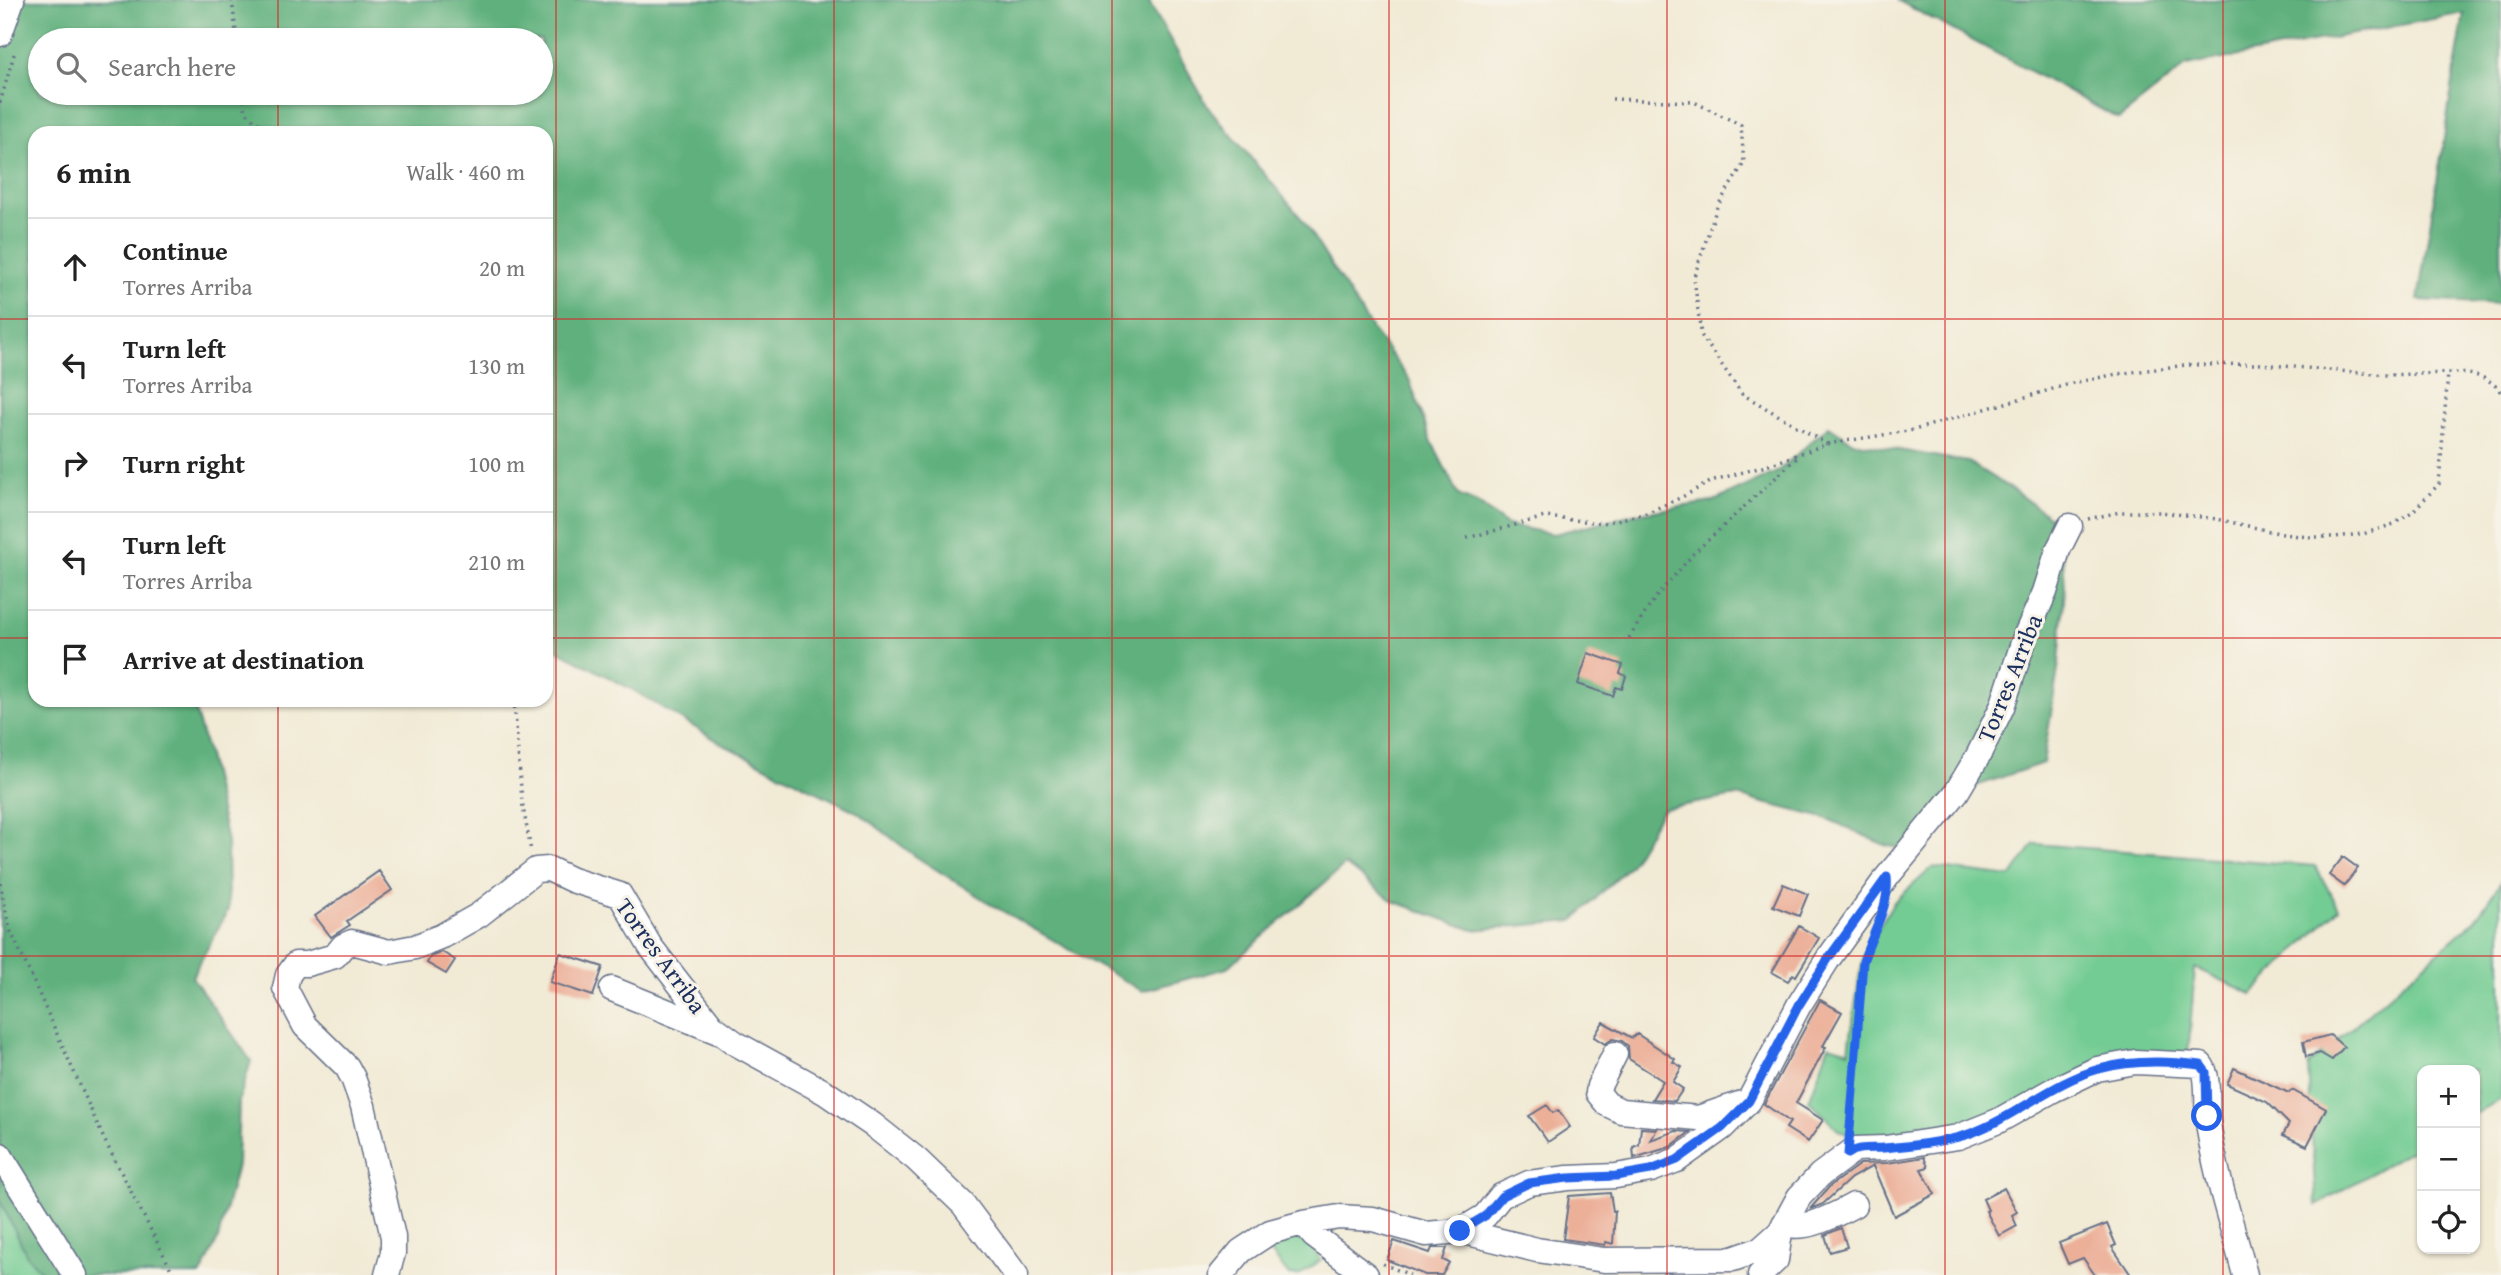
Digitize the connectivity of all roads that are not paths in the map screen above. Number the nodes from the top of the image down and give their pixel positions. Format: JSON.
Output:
{"nodes":[{"id":1,"x":12,"y":0,"type":"edge"},
{"id":2,"x":0,"y":34,"type":"edge"},
{"id":3,"x":2070,"y":527,"type":"road end"},
{"id":4,"x":612,"y":989,"type":"dead end"},
{"id":5,"x":722,"y":1033,"type":"junction"},
{"id":6,"x":1615,"y":1054,"type":"dead end"},
{"id":7,"x":1749,"y":1101,"type":"junction"},
{"id":8,"x":0,"y":1156,"type":"edge"},
{"id":9,"x":1854,"y":1205,"type":"dead end"},
{"id":10,"x":1303,"y":1223,"type":"junction"},
{"id":11,"x":1782,"y":1228,"type":"junction"},
{"id":12,"x":1460,"y":1231,"type":"junction"},
{"id":13,"x":75,"y":1275,"type":"edge"},
{"id":14,"x":387,"y":1275,"type":"edge"},
{"id":15,"x":1016,"y":1275,"type":"edge"},
{"id":16,"x":1221,"y":1275,"type":"edge"},
{"id":17,"x":1366,"y":1275,"type":"edge"},
{"id":18,"x":1760,"y":1275,"type":"edge"},
{"id":19,"x":2245,"y":1275,"type":"edge"}],
"edges":[{"from":1,"to":2,"type":"street"},
{"from":3,"to":7,"type":"street","name":"Torres Arriba"},
{"from":4,"to":5,"type":"street"},
{"from":5,"to":14,"type":"street","name":"Torres Arriba"},
{"from":5,"to":15,"type":"street","name":"Torres Arriba"},
{"from":6,"to":7,"type":"street"},
{"from":7,"to":12,"type":"street","name":"Torres Arriba"},
{"from":8,"to":13,"type":"street"},
{"from":9,"to":11,"type":"street","name":"Torres Arriba"},
{"from":10,"to":12,"type":"street","name":"Torres Arriba"},
{"from":10,"to":16,"type":"street","name":"Torres Arriba"},
{"from":10,"to":17,"type":"street"},
{"from":11,"to":12,"type":"street","name":"Torres Arriba"},
{"from":11,"to":18,"type":"street","name":"Torres Arriba"},
{"from":11,"to":19,"type":"street","name":"Torres Arriba"}]}
